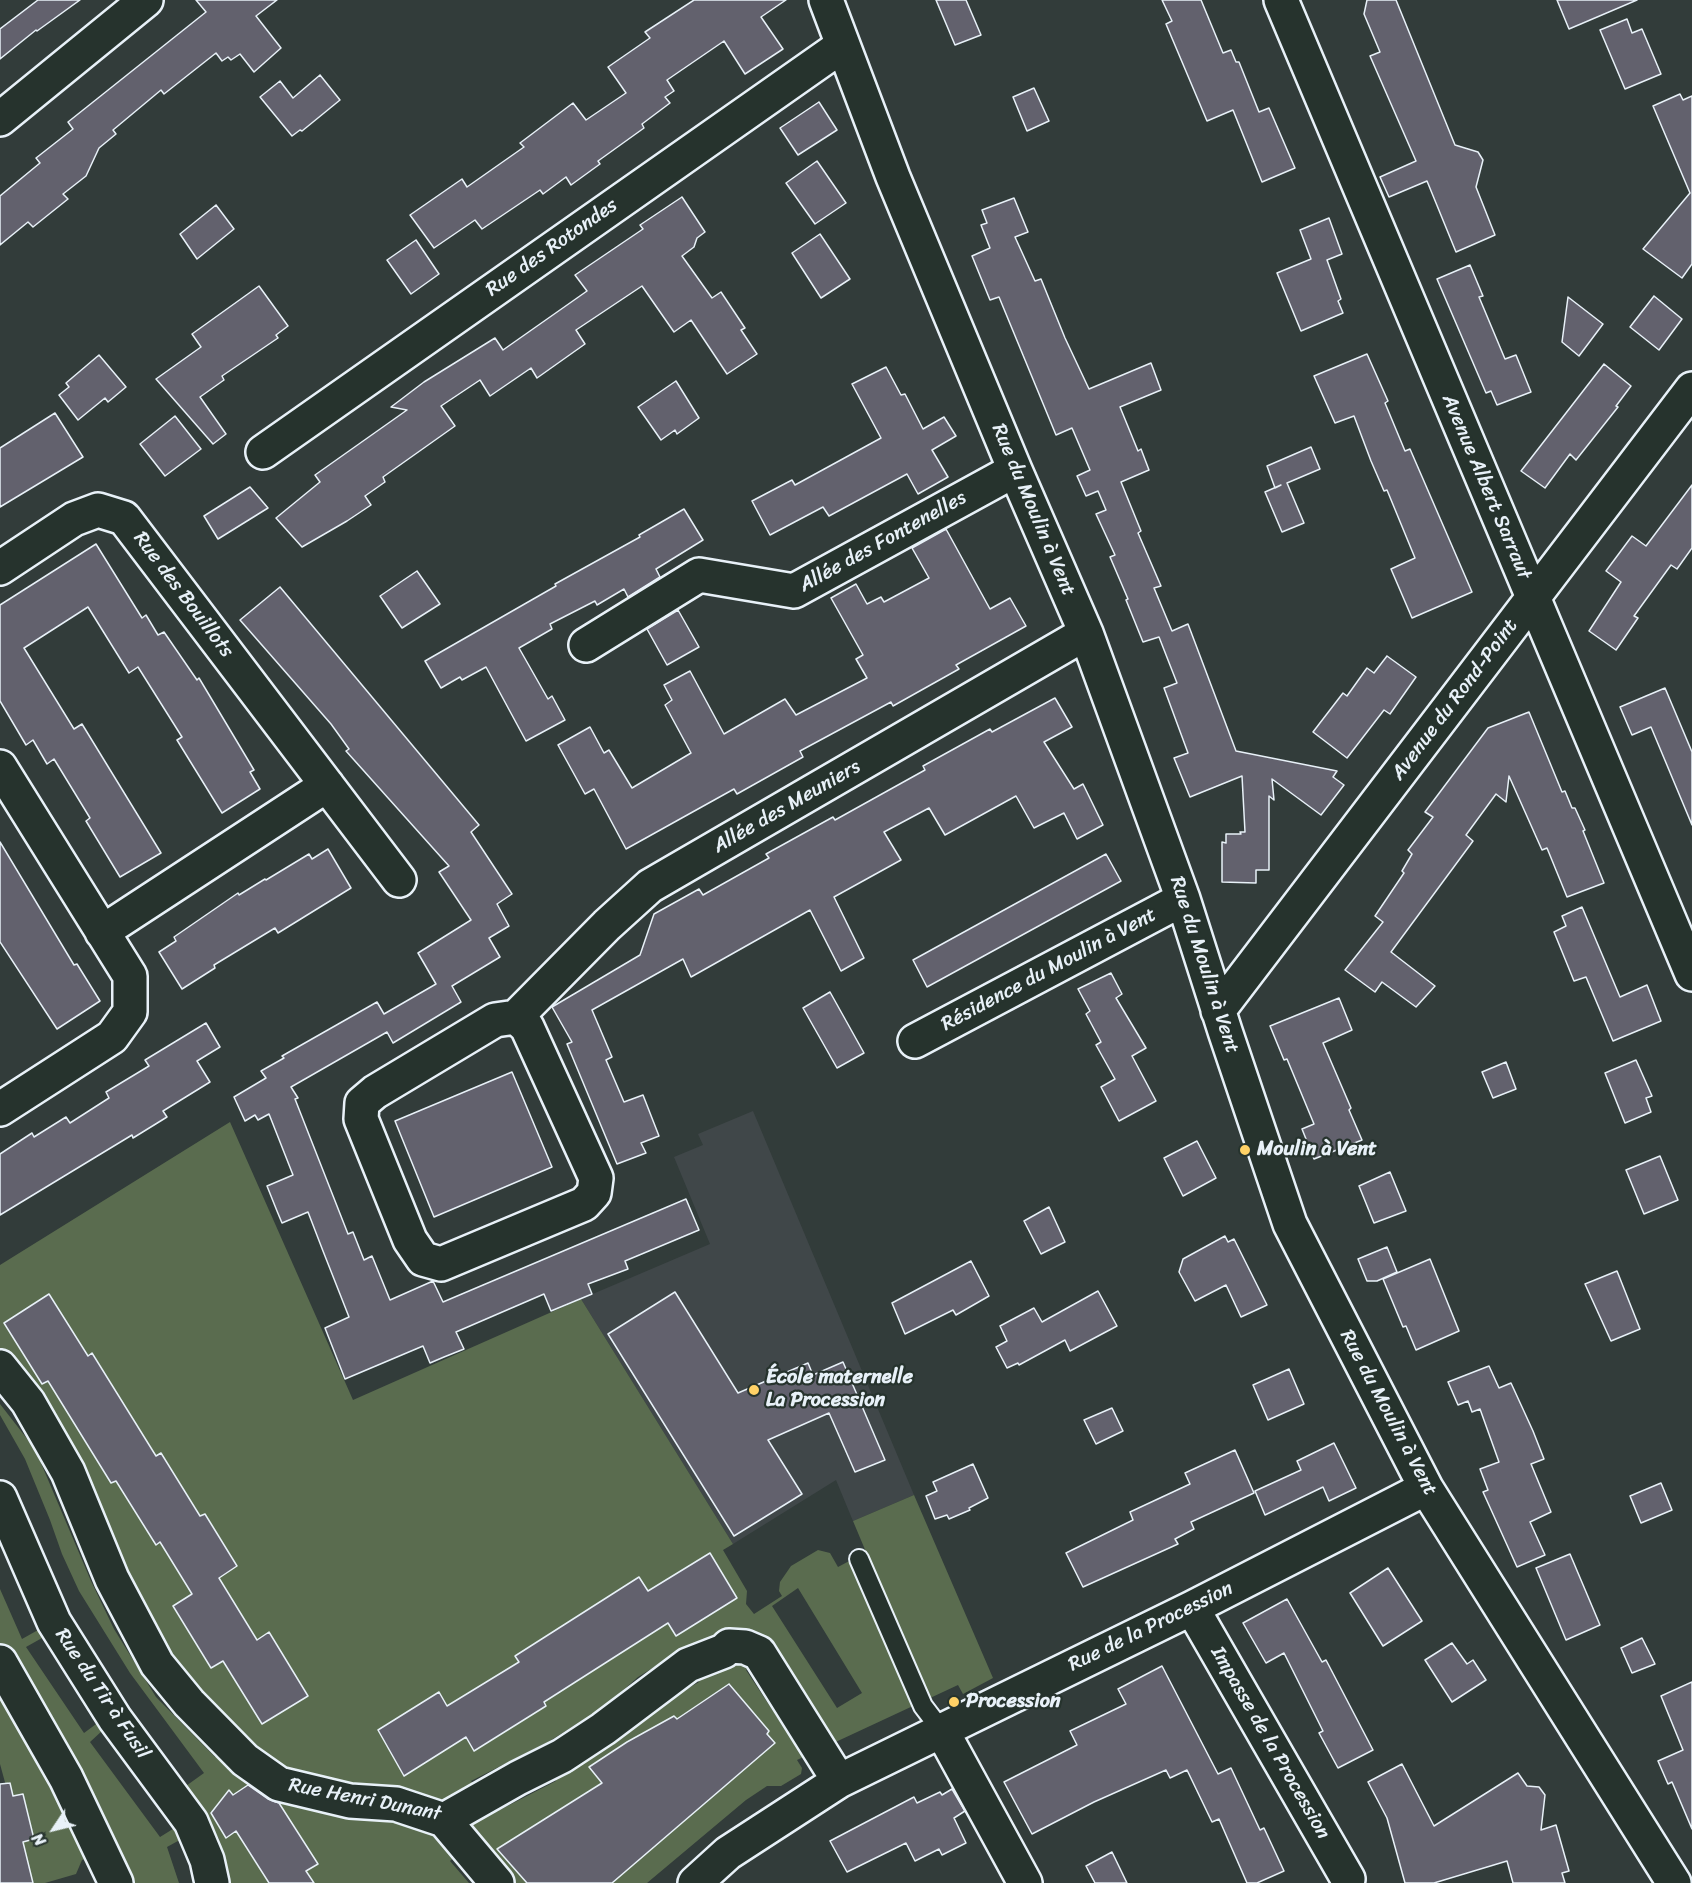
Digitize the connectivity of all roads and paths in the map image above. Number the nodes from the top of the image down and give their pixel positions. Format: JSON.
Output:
{"nodes":[{"id":1,"x":146,"y":0,"type":"edge"},
{"id":2,"x":826,"y":0,"type":"edge"},
{"id":3,"x":1281,"y":0,"type":"edge"},
{"id":4,"x":843,"y":45,"type":"junction"},
{"id":5,"x":0,"y":119,"type":"edge"},
{"id":6,"x":1692,"y":389,"type":"edge"},
{"id":7,"x":263,"y":452,"type":"dead end"},
{"id":8,"x":1015,"y":470,"type":"junction"},
{"id":9,"x":0,"y":568,"type":"edge"},
{"id":10,"x":1533,"y":598,"type":"junction"},
{"id":11,"x":1086,"y":633,"type":"junction"},
{"id":12,"x":586,"y":645,"type":"dead end"},
{"id":13,"x":0,"y":767,"type":"edge"},
{"id":14,"x":327,"y":785,"type":"junction"},
{"id":15,"x":399,"y":879,"type":"dead end"},
{"id":16,"x":1183,"y":899,"type":"junction"},
{"id":17,"x":102,"y":932,"type":"junction"},
{"id":18,"x":1692,"y":974,"type":"edge"},
{"id":19,"x":1218,"y":1011,"type":"junction"},
{"id":20,"x":516,"y":1017,"type":"junction"},
{"id":21,"x":915,"y":1041,"type":"dead end"},
{"id":22,"x":0,"y":1109,"type":"edge"},
{"id":23,"x":0,"y":1367,"type":"edge"},
{"id":24,"x":1425,"y":1488,"type":"junction"},
{"id":25,"x":0,"y":1498,"type":"edge"},
{"id":26,"x":859,"y":1559,"type":"dead end"},
{"id":27,"x":1192,"y":1608,"type":"junction"},
{"id":28,"x":0,"y":1662,"type":"edge"},
{"id":29,"x":942,"y":1731,"type":"junction"},
{"id":30,"x":839,"y":1781,"type":"junction"},
{"id":31,"x":444,"y":1820,"type":"junction"},
{"id":32,"x":1348,"y":1879,"type":"dead end"},
{"id":33,"x":116,"y":1883,"type":"edge"},
{"id":34,"x":212,"y":1883,"type":"edge"},
{"id":35,"x":497,"y":1883,"type":"edge"},
{"id":36,"x":695,"y":1883,"type":"edge"},
{"id":37,"x":1025,"y":1883,"type":"edge"},
{"id":38,"x":1674,"y":1883,"type":"edge"}],
"edges":[{"from":1,"to":5,"type":"street"},
{"from":2,"to":4,"type":"street","name":"Rue du Moulin à Vent"},
{"from":3,"to":10,"type":"street","name":"Avenue Albert Sarraut"},
{"from":4,"to":7,"type":"street","name":"Rue des Rotondes"},
{"from":4,"to":8,"type":"street","name":"Rue du Moulin à Vent"},
{"from":6,"to":10,"type":"street","name":"Avenue du Rond-Point"},
{"from":8,"to":11,"type":"street","name":"Rue du Moulin à Vent"},
{"from":8,"to":12,"type":"street","name":"Allée des Fontenelles"},
{"from":9,"to":14,"type":"street","name":"Rue des Bouillots"},
{"from":10,"to":18,"type":"street","name":"Avenue Albert Sarraut"},
{"from":10,"to":19,"type":"street","name":"Avenue du Rond-Point"},
{"from":11,"to":16,"type":"street","name":"Rue du Moulin à Vent"},
{"from":11,"to":20,"type":"street","name":"Allée des Meuniers"},
{"from":13,"to":17,"type":"street"},
{"from":14,"to":15,"type":"street","name":"Rue des Bouillots"},
{"from":14,"to":17,"type":"street"},
{"from":16,"to":19,"type":"street","name":"Rue du Moulin à Vent"},
{"from":16,"to":21,"type":"street","name":"Résidence du Moulin à Vent"},
{"from":17,"to":22,"type":"street"},
{"from":19,"to":24,"type":"street","name":"Rue du Moulin à Vent"},
{"from":20,"to":20,"type":"street"},
{"from":23,"to":31,"type":"street","name":"Rue Henri Dunant"},
{"from":24,"to":27,"type":"street","name":"Rue de la Procession"},
{"from":24,"to":38,"type":"street","name":"Rue du Moulin à Vent"},
{"from":25,"to":34,"type":"street","name":"Rue du Tir à Fusil"},
{"from":26,"to":29,"type":"lane"},
{"from":27,"to":29,"type":"street","name":"Rue de la Procession"},
{"from":27,"to":32,"type":"street","name":"Impasse de la Procession"},
{"from":28,"to":33,"type":"street"},
{"from":29,"to":30,"type":"street","name":"Rue de la Procession"},
{"from":29,"to":37,"type":"street"},
{"from":30,"to":31,"type":"street","name":"Rue Henri Dunant"},
{"from":30,"to":36,"type":"street","name":"Rue de la Procession"},
{"from":31,"to":35,"type":"street"}]}
